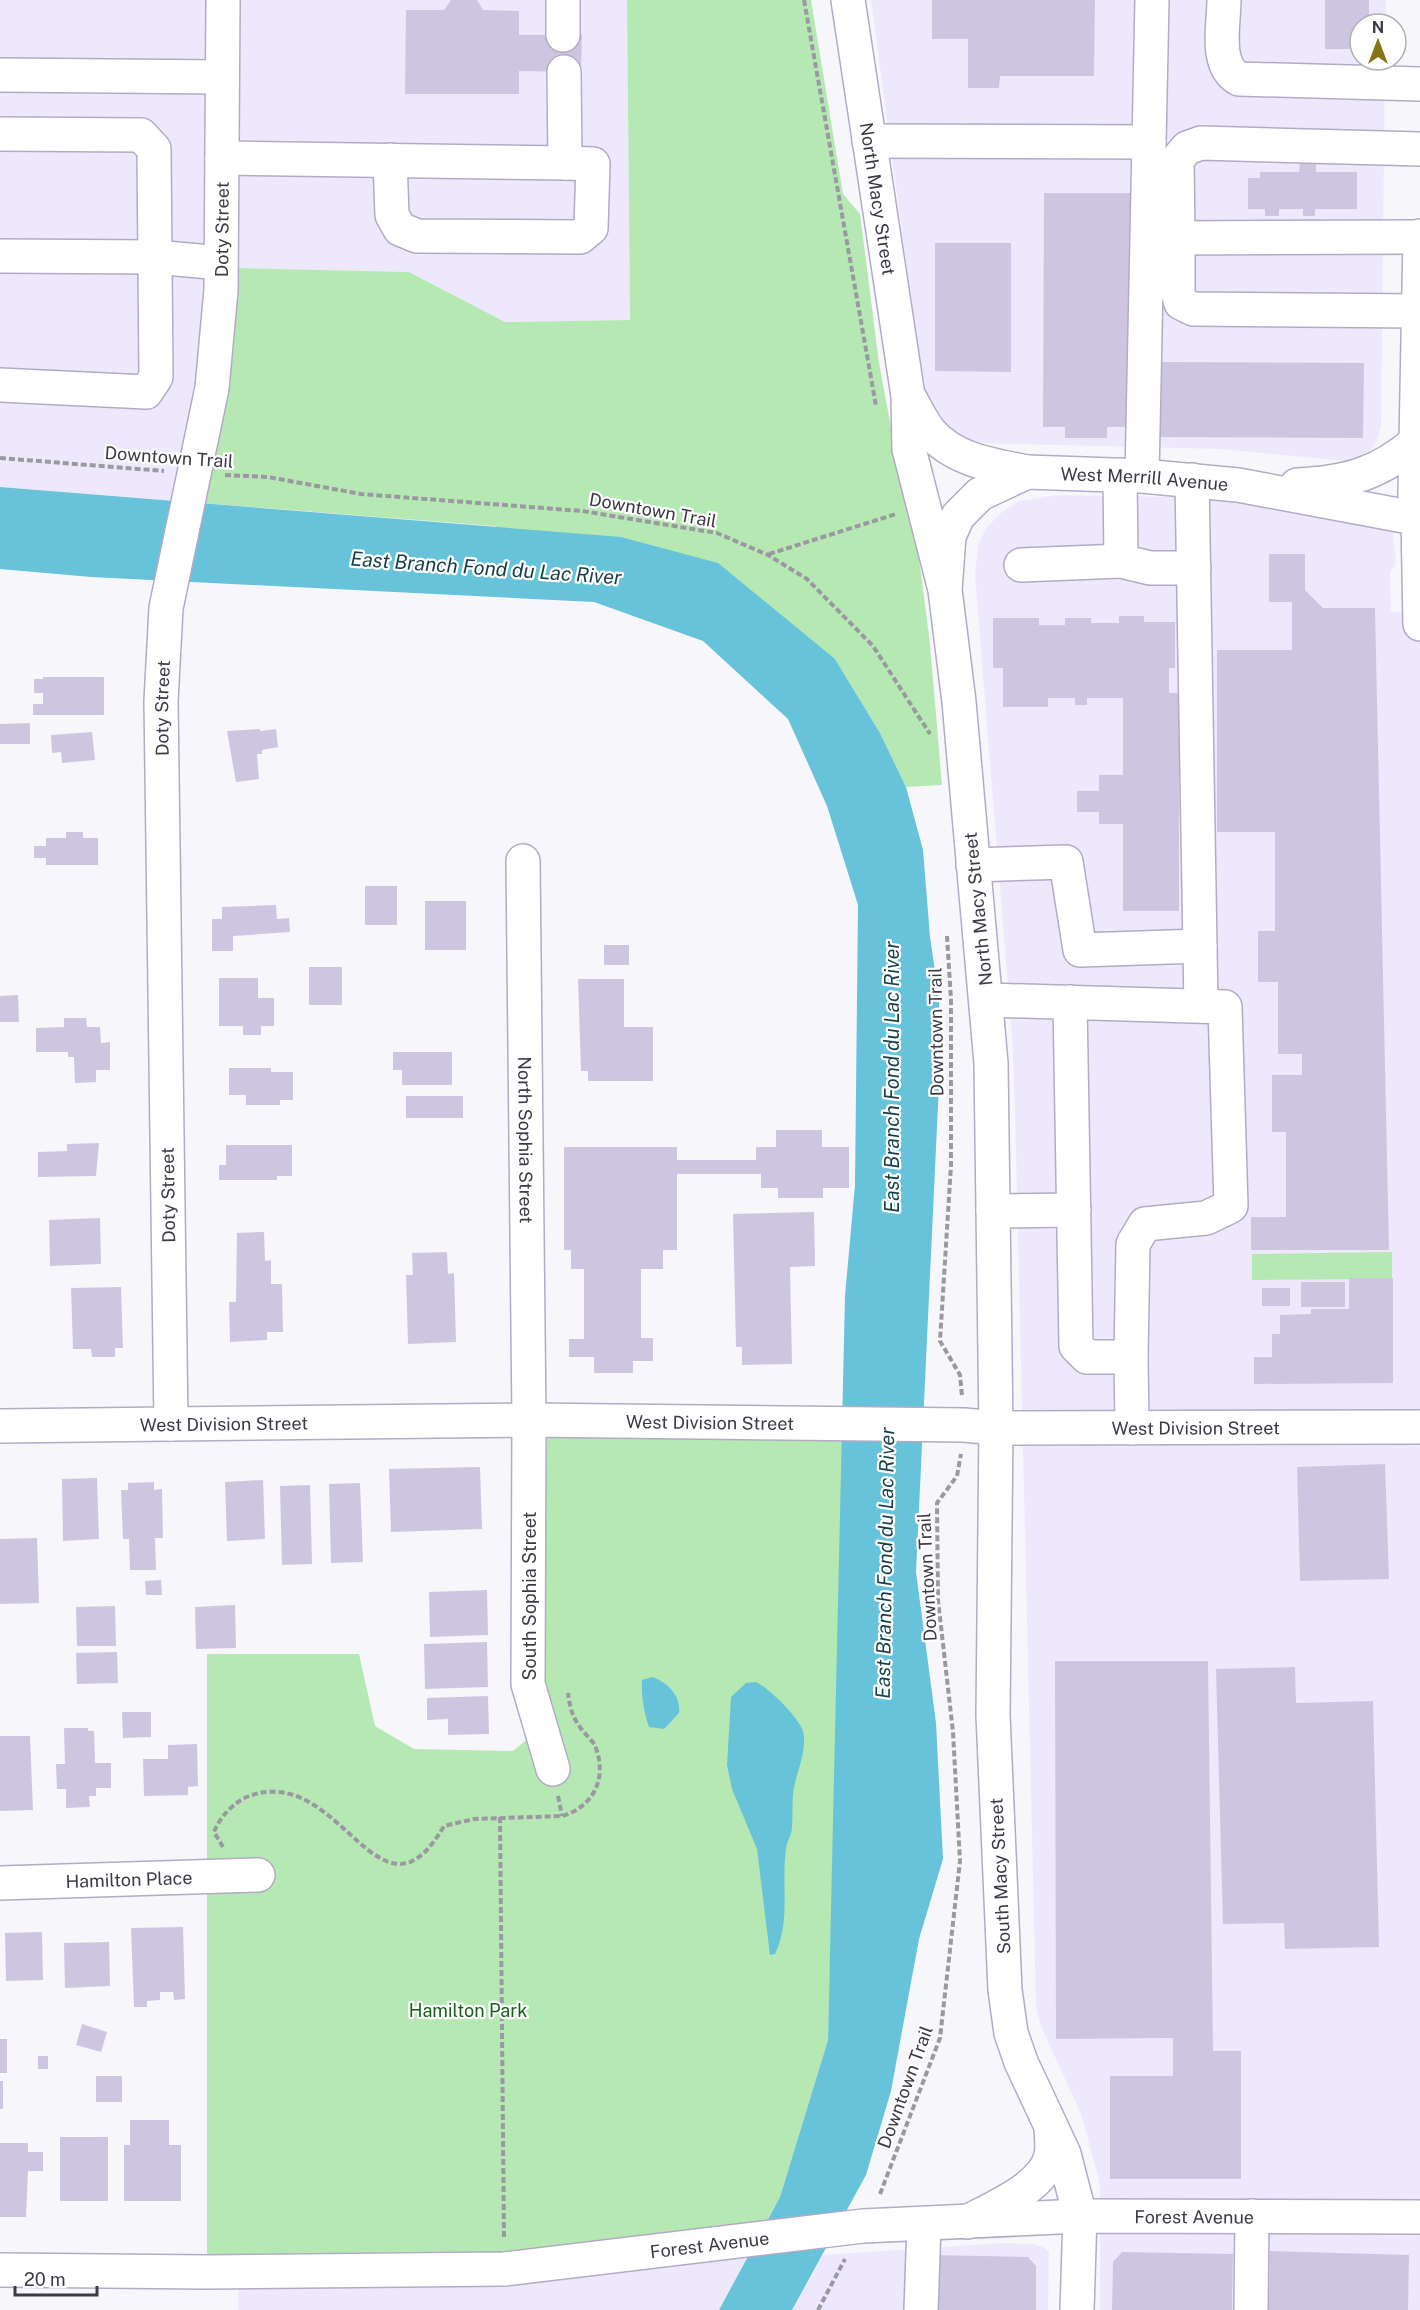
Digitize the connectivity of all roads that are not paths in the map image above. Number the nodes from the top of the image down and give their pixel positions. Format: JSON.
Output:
{"nodes":[{"id":1,"x":223,"y":0,"type":"edge"},
{"id":2,"x":563,"y":0,"type":"edge"},
{"id":3,"x":848,"y":0,"type":"edge"},
{"id":4,"x":1152,"y":0,"type":"edge"},
{"id":5,"x":1224,"y":0,"type":"edge"},
{"id":6,"x":563,"y":35,"type":"dead end"},
{"id":7,"x":564,"y":72,"type":"dead end"},
{"id":8,"x":0,"y":75,"type":"edge"},
{"id":9,"x":222,"y":77,"type":"junction"},
{"id":10,"x":1420,"y":84,"type":"edge"},
{"id":11,"x":0,"y":134,"type":"edge"},
{"id":12,"x":869,"y":141,"type":"junction"},
{"id":13,"x":1149,"y":142,"type":"junction"},
{"id":14,"x":1420,"y":149,"type":"edge"},
{"id":15,"x":222,"y":158,"type":"junction"},
{"id":16,"x":390,"y":160,"type":"junction"},
{"id":17,"x":565,"y":164,"type":"junction"},
{"id":18,"x":1420,"y":236,"type":"edge"},
{"id":19,"x":1178,"y":238,"type":"junction"},
{"id":20,"x":0,"y":256,"type":"edge"},
{"id":21,"x":155,"y":257,"type":"junction"},
{"id":22,"x":221,"y":263,"type":"junction"},
{"id":23,"x":1419,"y":323,"type":"edge"},
{"id":24,"x":0,"y":385,"type":"edge"},
{"id":25,"x":908,"y":396,"type":"junction"},
{"id":26,"x":1418,"y":432,"type":"edge"},
{"id":27,"x":1027,"y":472,"type":"junction"},
{"id":28,"x":1131,"y":476,"type":"junction"},
{"id":29,"x":1192,"y":480,"type":"junction"},
{"id":30,"x":1238,"y":484,"type":"junction"},
{"id":31,"x":1419,"y":519,"type":"edge"},
{"id":32,"x":1121,"y":561,"type":"junction"},
{"id":33,"x":1021,"y":565,"type":"dead end"},
{"id":34,"x":1194,"y":568,"type":"junction"},
{"id":35,"x":945,"y":590,"type":"junction"},
{"id":36,"x":1420,"y":624,"type":"edge"},
{"id":37,"x":523,"y":861,"type":"dead end"},
{"id":38,"x":974,"y":865,"type":"junction"},
{"id":39,"x":1200,"y":946,"type":"junction"},
{"id":40,"x":988,"y":1000,"type":"junction"},
{"id":41,"x":1070,"y":1002,"type":"junction"},
{"id":42,"x":1200,"y":1006,"type":"junction"},
{"id":43,"x":1074,"y":1210,"type":"junction"},
{"id":44,"x":993,"y":1211,"type":"junction"},
{"id":45,"x":1131,"y":1357,"type":"junction"},
{"id":46,"x":529,"y":1420,"type":"junction"},
{"id":47,"x":171,"y":1424,"type":"junction"},
{"id":48,"x":0,"y":1426,"type":"edge"},
{"id":49,"x":980,"y":1426,"type":"junction"},
{"id":50,"x":1420,"y":1427,"type":"edge"},
{"id":51,"x":1132,"y":1428,"type":"junction"},
{"id":52,"x":553,"y":1768,"type":"dead end"},
{"id":53,"x":258,"y":1875,"type":"road end"},
{"id":54,"x":0,"y":1883,"type":"edge"},
{"id":55,"x":1050,"y":2122,"type":"junction"},
{"id":56,"x":1080,"y":2216,"type":"junction"},
{"id":57,"x":1252,"y":2216,"type":"junction"},
{"id":58,"x":1420,"y":2217,"type":"edge"},
{"id":59,"x":967,"y":2222,"type":"junction"},
{"id":60,"x":924,"y":2224,"type":"junction"},
{"id":61,"x":0,"y":2270,"type":"edge"},
{"id":62,"x":921,"y":2310,"type":"edge"},
{"id":63,"x":1077,"y":2310,"type":"edge"},
{"id":64,"x":1251,"y":2310,"type":"edge"}],
"edges":[{"from":1,"to":9,"type":"street","name":"Doty Street"},
{"from":2,"to":6,"type":"street"},
{"from":3,"to":12,"type":"street","name":"North Macy Street"},
{"from":4,"to":13,"type":"street"},
{"from":5,"to":10,"type":"street"},
{"from":7,"to":17,"type":"street"},
{"from":8,"to":9,"type":"street"},
{"from":9,"to":15,"type":"street","name":"Doty Street"},
{"from":11,"to":21,"type":"street"},
{"from":12,"to":13,"type":"street"},
{"from":12,"to":25,"type":"street","name":"North Macy Street"},
{"from":13,"to":28,"type":"street"},
{"from":14,"to":19,"type":"street"},
{"from":15,"to":16,"type":"street"},
{"from":15,"to":22,"type":"street","name":"Doty Street"},
{"from":16,"to":17,"type":"street"},
{"from":16,"to":17,"type":"street"},
{"from":18,"to":19,"type":"street"},
{"from":18,"to":23,"type":"street"},
{"from":19,"to":23,"type":"street"},
{"from":20,"to":21,"type":"street"},
{"from":21,"to":22,"type":"street"},
{"from":21,"to":24,"type":"street"},
{"from":22,"to":47,"type":"street","name":"Doty Street"},
{"from":23,"to":26,"type":"street"},
{"from":25,"to":27,"type":"street","name":"North Macy Street"},
{"from":25,"to":35,"type":"street","name":"North Macy Street"},
{"from":26,"to":30,"type":"street"},
{"from":26,"to":31,"type":"street"},
{"from":27,"to":28,"type":"street","name":"West Merrill Avenue"},
{"from":27,"to":35,"type":"street","name":"West Merrill Avenue"},
{"from":28,"to":29,"type":"street","name":"West Merrill Avenue"},
{"from":28,"to":32,"type":"street"},
{"from":29,"to":30,"type":"street","name":"West Merrill Avenue"},
{"from":29,"to":34,"type":"street"},
{"from":30,"to":31,"type":"street","name":"West Merrill Avenue"},
{"from":31,"to":36,"type":"street"},
{"from":32,"to":33,"type":"street"},
{"from":32,"to":34,"type":"street"},
{"from":34,"to":39,"type":"street"},
{"from":35,"to":38,"type":"street","name":"North Macy Street"},
{"from":37,"to":46,"type":"street","name":"North Sophia Street"},
{"from":38,"to":39,"type":"street"},
{"from":38,"to":40,"type":"street","name":"North Macy Street"},
{"from":39,"to":42,"type":"street"},
{"from":40,"to":41,"type":"street"},
{"from":40,"to":44,"type":"street","name":"North Macy Street"},
{"from":41,"to":42,"type":"street"},
{"from":41,"to":43,"type":"street"},
{"from":42,"to":45,"type":"street"},
{"from":43,"to":44,"type":"street"},
{"from":43,"to":45,"type":"street"},
{"from":44,"to":49,"type":"street","name":"North Macy Street"},
{"from":45,"to":51,"type":"street"},
{"from":46,"to":47,"type":"street","name":"West Division Street"},
{"from":46,"to":49,"type":"street","name":"West Division Street"},
{"from":46,"to":52,"type":"street","name":"South Sophia Street"},
{"from":47,"to":48,"type":"street","name":"West Division Street"},
{"from":49,"to":51,"type":"street","name":"West Division Street"},
{"from":49,"to":55,"type":"street","name":"South Macy Street"},
{"from":50,"to":51,"type":"street","name":"West Division Street"},
{"from":53,"to":54,"type":"street","name":"Hamilton Place"},
{"from":55,"to":56,"type":"street","name":"South Macy Street"},
{"from":55,"to":59,"type":"street"},
{"from":56,"to":57,"type":"street","name":"Forest Avenue"},
{"from":56,"to":59,"type":"street","name":"Forest Avenue"},
{"from":56,"to":63,"type":"street","name":"South Macy Street"},
{"from":57,"to":58,"type":"street","name":"Forest Avenue"},
{"from":57,"to":64,"type":"street"},
{"from":59,"to":60,"type":"street","name":"Forest Avenue"},
{"from":60,"to":61,"type":"street","name":"Forest Avenue"},
{"from":60,"to":62,"type":"street"}]}
